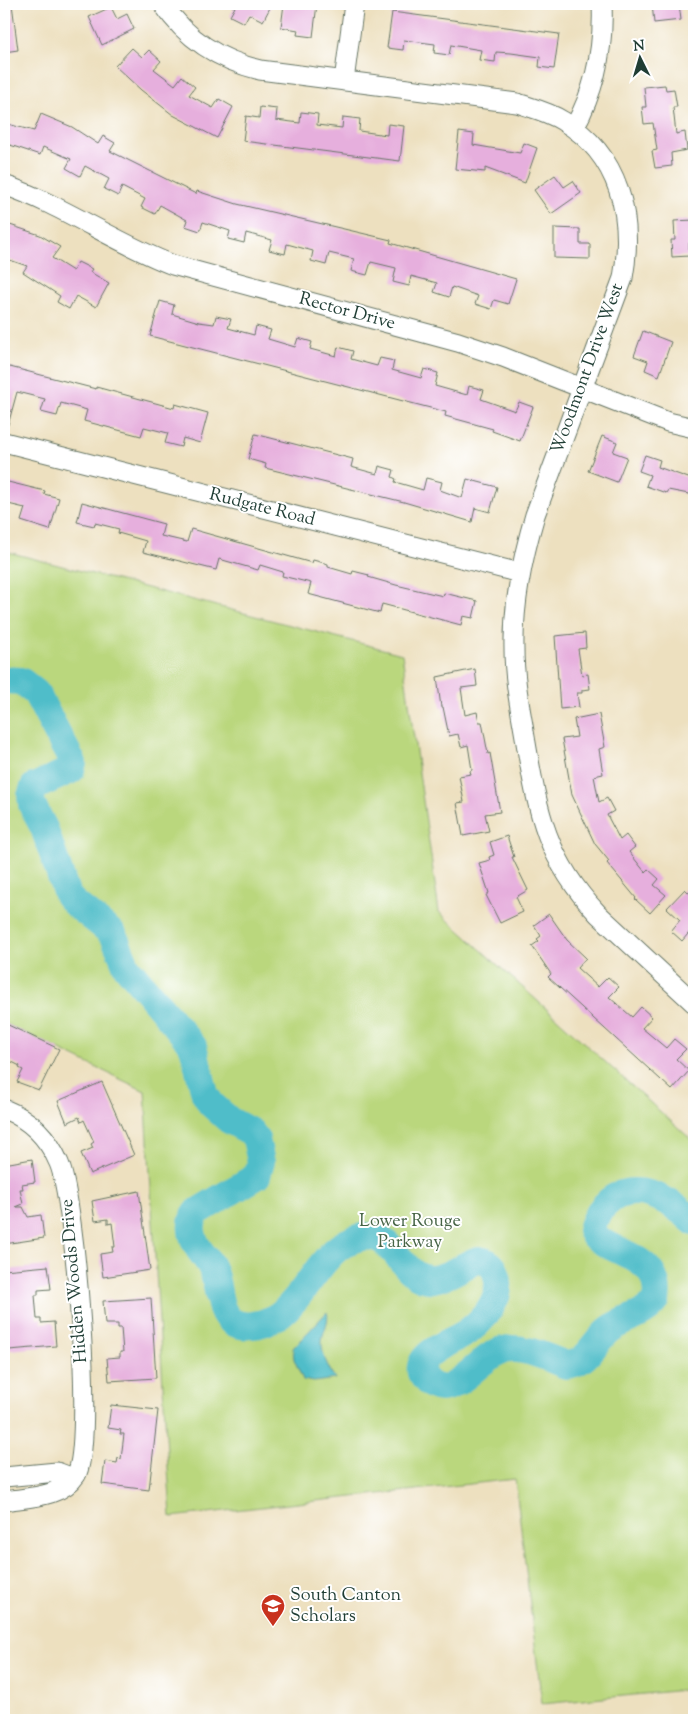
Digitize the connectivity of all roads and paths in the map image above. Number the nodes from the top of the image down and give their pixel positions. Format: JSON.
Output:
{"nodes":[{"id":1,"x":164,"y":4,"type":"edge"},
{"id":2,"x":354,"y":4,"type":"edge"},
{"id":3,"x":602,"y":4,"type":"edge"},
{"id":4,"x":344,"y":81,"type":"junction"},
{"id":5,"x":574,"y":128,"type":"junction"},
{"id":6,"x":4,"y":185,"type":"edge"},
{"id":7,"x":582,"y":388,"type":"junction"},
{"id":8,"x":694,"y":428,"type":"edge"},
{"id":9,"x":4,"y":442,"type":"edge"},
{"id":10,"x":520,"y":573,"type":"junction"},
{"id":11,"x":694,"y":1003,"type":"edge"},
{"id":12,"x":4,"y":1109,"type":"edge"},
{"id":13,"x":4,"y":1477,"type":"edge"},
{"id":14,"x":73,"y":1478,"type":"junction"},
{"id":15,"x":4,"y":1501,"type":"edge"}],
"edges":[{"from":1,"to":4,"type":"street","name":"Woodmont Drive West"},
{"from":2,"to":4,"type":"street"},
{"from":3,"to":5,"type":"street"},
{"from":4,"to":5,"type":"street","name":"Woodmont Drive West"},
{"from":5,"to":7,"type":"street","name":"Woodmont Drive West"},
{"from":6,"to":7,"type":"street","name":"Rector Drive"},
{"from":7,"to":8,"type":"street","name":"Rector Drive"},
{"from":7,"to":10,"type":"street","name":"Woodmont Drive West"},
{"from":9,"to":10,"type":"street","name":"Rudgate Road"},
{"from":10,"to":11,"type":"street","name":"Woodmont Drive West"},
{"from":12,"to":14,"type":"street","name":"Hidden Woods Drive"},
{"from":13,"to":14,"type":"street"},
{"from":14,"to":15,"type":"street"}]}
